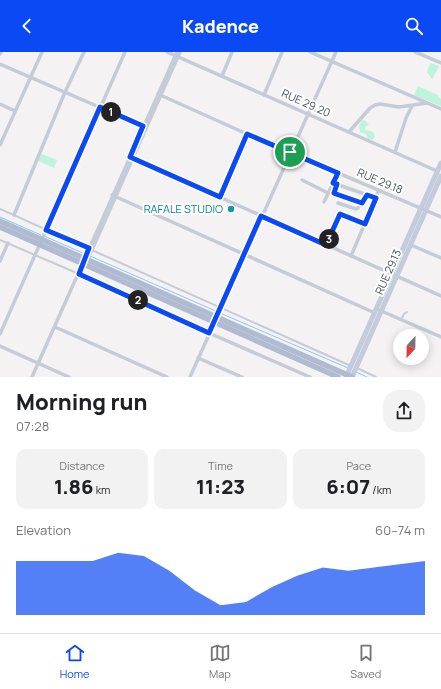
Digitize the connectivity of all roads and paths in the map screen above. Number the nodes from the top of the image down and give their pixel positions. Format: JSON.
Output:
{"nodes":[{"id":1,"x":42,"y":52,"type":"edge"},
{"id":2,"x":84,"y":52,"type":"edge"},
{"id":3,"x":125,"y":52,"type":"edge"},
{"id":4,"x":167,"y":52,"type":"edge"},
{"id":5,"x":180,"y":52,"type":"edge"},
{"id":6,"x":232,"y":52,"type":"edge"},
{"id":7,"x":282,"y":52,"type":"edge"},
{"id":8,"x":310,"y":52,"type":"edge"},
{"id":9,"x":336,"y":52,"type":"edge"},
{"id":10,"x":415,"y":52,"type":"edge"},
{"id":11,"x":177,"y":55,"type":"edge"},
{"id":12,"x":331,"y":61,"type":"junction"},
{"id":13,"x":441,"y":63,"type":"edge"},
{"id":14,"x":0,"y":64,"type":"edge"},
{"id":15,"x":222,"y":76,"type":"junction"},
{"id":16,"x":30,"y":77,"type":"junction"},
{"id":17,"x":65,"y":92,"type":"junction"},
{"id":18,"x":160,"y":94,"type":"junction"},
{"id":19,"x":264,"y":94,"type":"junction"},
{"id":20,"x":428,"y":103,"type":"junction"},
{"id":21,"x":0,"y":104,"type":"edge"},
{"id":22,"x":412,"y":106,"type":"junction"},
{"id":23,"x":100,"y":107,"type":"junction"},
{"id":24,"x":441,"y":109,"type":"edge"},
{"id":25,"x":15,"y":111,"type":"junction"},
{"id":26,"x":307,"y":113,"type":"junction"},
{"id":27,"x":143,"y":126,"type":"junction"},
{"id":28,"x":350,"y":132,"type":"junction"},
{"id":29,"x":247,"y":134,"type":"junction"},
{"id":30,"x":1,"y":138,"type":"edge"},
{"id":31,"x":0,"y":145,"type":"edge"},
{"id":32,"x":290,"y":152,"type":"junction"},
{"id":33,"x":394,"y":152,"type":"junction"},
{"id":34,"x":131,"y":158,"type":"junction"},
{"id":35,"x":441,"y":163,"type":"edge"},
{"id":36,"x":437,"y":170,"type":"junction"},
{"id":37,"x":338,"y":173,"type":"junction"},
{"id":38,"x":440,"y":179,"type":"edge"},
{"id":39,"x":302,"y":180,"type":"dead end"},
{"id":40,"x":335,"y":183,"type":"junction"},
{"id":41,"x":379,"y":190,"type":"junction"},
{"id":42,"x":328,"y":193,"type":"junction"},
{"id":43,"x":367,"y":195,"type":"junction"},
{"id":44,"x":114,"y":196,"type":"junction"},
{"id":45,"x":220,"y":197,"type":"junction"},
{"id":46,"x":376,"y":198,"type":"junction"},
{"id":47,"x":324,"y":202,"type":"dead end"},
{"id":48,"x":362,"y":203,"type":"junction"},
{"id":49,"x":338,"y":204,"type":"dead end"},
{"id":50,"x":0,"y":209,"type":"edge"},
{"id":51,"x":424,"y":209,"type":"junction"},
{"id":52,"x":14,"y":215,"type":"junction"},
{"id":53,"x":261,"y":216,"type":"junction"},
{"id":54,"x":441,"y":217,"type":"edge"},
{"id":55,"x":0,"y":221,"type":"edge"},
{"id":56,"x":365,"y":224,"type":"junction"},
{"id":57,"x":0,"y":227,"type":"edge"},
{"id":58,"x":46,"y":230,"type":"junction"},
{"id":59,"x":0,"y":240,"type":"edge"},
{"id":60,"x":41,"y":242,"type":"junction"},
{"id":61,"x":8,"y":243,"type":"junction"},
{"id":62,"x":411,"y":244,"type":"junction"},
{"id":63,"x":326,"y":245,"type":"junction"},
{"id":64,"x":90,"y":249,"type":"junction"},
{"id":65,"x":35,"y":255,"type":"junction"},
{"id":66,"x":244,"y":255,"type":"junction"},
{"id":67,"x":352,"y":256,"type":"junction"},
{"id":68,"x":441,"y":258,"type":"edge"},
{"id":69,"x":0,"y":261,"type":"edge"},
{"id":70,"x":85,"y":262,"type":"junction"},
{"id":71,"x":79,"y":274,"type":"junction"},
{"id":72,"x":394,"y":275,"type":"junction"},
{"id":73,"x":441,"y":296,"type":"edge"},
{"id":74,"x":221,"y":307,"type":"junction"},
{"id":75,"x":378,"y":312,"type":"junction"},
{"id":76,"x":407,"y":312,"type":"dead end"},
{"id":77,"x":215,"y":320,"type":"junction"},
{"id":78,"x":401,"y":320,"type":"junction"},
{"id":79,"x":55,"y":327,"type":"junction"},
{"id":80,"x":209,"y":333,"type":"junction"},
{"id":81,"x":0,"y":334,"type":"edge"},
{"id":82,"x":441,"y":337,"type":"edge"},
{"id":83,"x":0,"y":346,"type":"edge"},
{"id":84,"x":198,"y":358,"type":"junction"},
{"id":85,"x":38,"y":363,"type":"junction"},
{"id":86,"x":354,"y":367,"type":"junction"},
{"id":87,"x":350,"y":376,"type":"edge"},
{"id":88,"x":32,"y":377,"type":"edge"},
{"id":89,"x":69,"y":377,"type":"edge"},
{"id":90,"x":167,"y":377,"type":"edge"},
{"id":91,"x":190,"y":377,"type":"edge"},
{"id":92,"x":242,"y":377,"type":"edge"},
{"id":93,"x":310,"y":377,"type":"edge"},
{"id":94,"x":338,"y":377,"type":"edge"},
{"id":95,"x":376,"y":377,"type":"edge"}],
"edges":[{"from":1,"to":16,"type":"street"},
{"from":2,"to":17,"type":"street"},
{"from":3,"to":23,"type":"street"},
{"from":4,"to":11,"type":"street","name":"RUE 29.20"},
{"from":5,"to":11,"type":"street"},
{"from":6,"to":15,"type":"street"},
{"from":7,"to":19,"type":"street"},
{"from":8,"to":12,"type":"street"},
{"from":9,"to":12,"type":"street"},
{"from":10,"to":13,"type":"street"},
{"from":11,"to":15,"type":"street","name":"RUE 29.20"},
{"from":11,"to":18,"type":"street"},
{"from":12,"to":20,"type":"street"},
{"from":12,"to":26,"type":"street"},
{"from":14,"to":16,"type":"street"},
{"from":15,"to":19,"type":"street","name":"RUE 29.20"},
{"from":16,"to":17,"type":"street"},
{"from":16,"to":25,"type":"street"},
{"from":17,"to":23,"type":"street"},
{"from":17,"to":52,"type":"street"},
{"from":18,"to":27,"type":"street"},
{"from":18,"to":29,"type":"street","name":"RUE 29.18"},
{"from":18,"to":34,"type":"street"},
{"from":19,"to":26,"type":"street","name":"RUE 29.20"},
{"from":20,"to":22,"type":"street"},
{"from":20,"to":24,"type":"street"},
{"from":21,"to":25,"type":"street"},
{"from":22,"to":28,"type":"street"},
{"from":22,"to":33,"type":"street"},
{"from":23,"to":27,"type":"street"},
{"from":23,"to":58,"type":"street"},
{"from":25,"to":30,"type":"street"},
{"from":26,"to":28,"type":"street","name":"RUE 29.20"},
{"from":26,"to":32,"type":"street"},
{"from":27,"to":34,"type":"street"},
{"from":28,"to":33,"type":"street","name":"RUE 29.20"},
{"from":29,"to":32,"type":"street","name":"RUE 29.18"},
{"from":29,"to":45,"type":"street"},
{"from":30,"to":31,"type":"street"},
{"from":32,"to":37,"type":"street","name":"RUE 29.18"},
{"from":32,"to":53,"type":"street"},
{"from":33,"to":36,"type":"street","name":"RUE 29.20"},
{"from":34,"to":44,"type":"street"},
{"from":34,"to":45,"type":"street"},
{"from":35,"to":36,"type":"main road"},
{"from":36,"to":51,"type":"main road"},
{"from":37,"to":40,"type":"street"},
{"from":37,"to":41,"type":"street","name":"RUE 29.18"},
{"from":38,"to":51,"type":"main road","name":"RUE 29.13"},
{"from":39,"to":42,"type":"street"},
{"from":40,"to":42,"type":"street"},
{"from":40,"to":43,"type":"street"},
{"from":40,"to":48,"type":"street"},
{"from":41,"to":46,"type":"street"},
{"from":41,"to":51,"type":"street","name":"RUE 29.18"},
{"from":42,"to":47,"type":"street"},
{"from":43,"to":46,"type":"street"},
{"from":43,"to":48,"type":"street"},
{"from":44,"to":64,"type":"street"},
{"from":44,"to":66,"type":"street"},
{"from":45,"to":53,"type":"street"},
{"from":46,"to":56,"type":"street"},
{"from":48,"to":49,"type":"street"},
{"from":50,"to":52,"type":"lane"},
{"from":51,"to":54,"type":"street","name":"RUE 29.18"},
{"from":51,"to":62,"type":"main road","name":"RUE 29.13"},
{"from":51,"to":72,"type":"main road"},
{"from":52,"to":58,"type":"lane"},
{"from":53,"to":63,"type":"street"},
{"from":53,"to":66,"type":"street"},
{"from":55,"to":60,"type":"main road"},
{"from":56,"to":63,"type":"street"},
{"from":56,"to":67,"type":"street"},
{"from":57,"to":60,"type":"main road"},
{"from":58,"to":60,"type":"street"},
{"from":58,"to":64,"type":"lane"},
{"from":59,"to":61,"type":"lane"},
{"from":60,"to":65,"type":"street"},
{"from":60,"to":70,"type":"main road"},
{"from":61,"to":65,"type":"lane"},
{"from":61,"to":69,"type":"street"},
{"from":62,"to":68,"type":"street"},
{"from":62,"to":72,"type":"main road","name":"RUE 29.13"},
{"from":63,"to":67,"type":"street"},
{"from":64,"to":70,"type":"street"},
{"from":64,"to":74,"type":"lane"},
{"from":65,"to":71,"type":"lane"},
{"from":65,"to":81,"type":"street"},
{"from":66,"to":74,"type":"street"},
{"from":66,"to":75,"type":"street"},
{"from":67,"to":72,"type":"street"},
{"from":70,"to":71,"type":"street"},
{"from":70,"to":77,"type":"main road"},
{"from":71,"to":79,"type":"street"},
{"from":71,"to":80,"type":"lane"},
{"from":72,"to":73,"type":"street"},
{"from":72,"to":75,"type":"main road"},
{"from":74,"to":77,"type":"street"},
{"from":74,"to":86,"type":"lane"},
{"from":75,"to":78,"type":"street"},
{"from":75,"to":86,"type":"main road"},
{"from":76,"to":78,"type":"lane"},
{"from":77,"to":80,"type":"street"},
{"from":77,"to":87,"type":"main road"},
{"from":77,"to":94,"type":"main road"},
{"from":78,"to":82,"type":"street"},
{"from":79,"to":85,"type":"street"},
{"from":79,"to":90,"type":"street"},
{"from":80,"to":84,"type":"street"},
{"from":80,"to":93,"type":"street"},
{"from":83,"to":85,"type":"street"},
{"from":84,"to":91,"type":"street"},
{"from":84,"to":92,"type":"street"},
{"from":85,"to":88,"type":"street"},
{"from":85,"to":89,"type":"street"},
{"from":86,"to":87,"type":"main road"},
{"from":86,"to":95,"type":"lane"}]}
